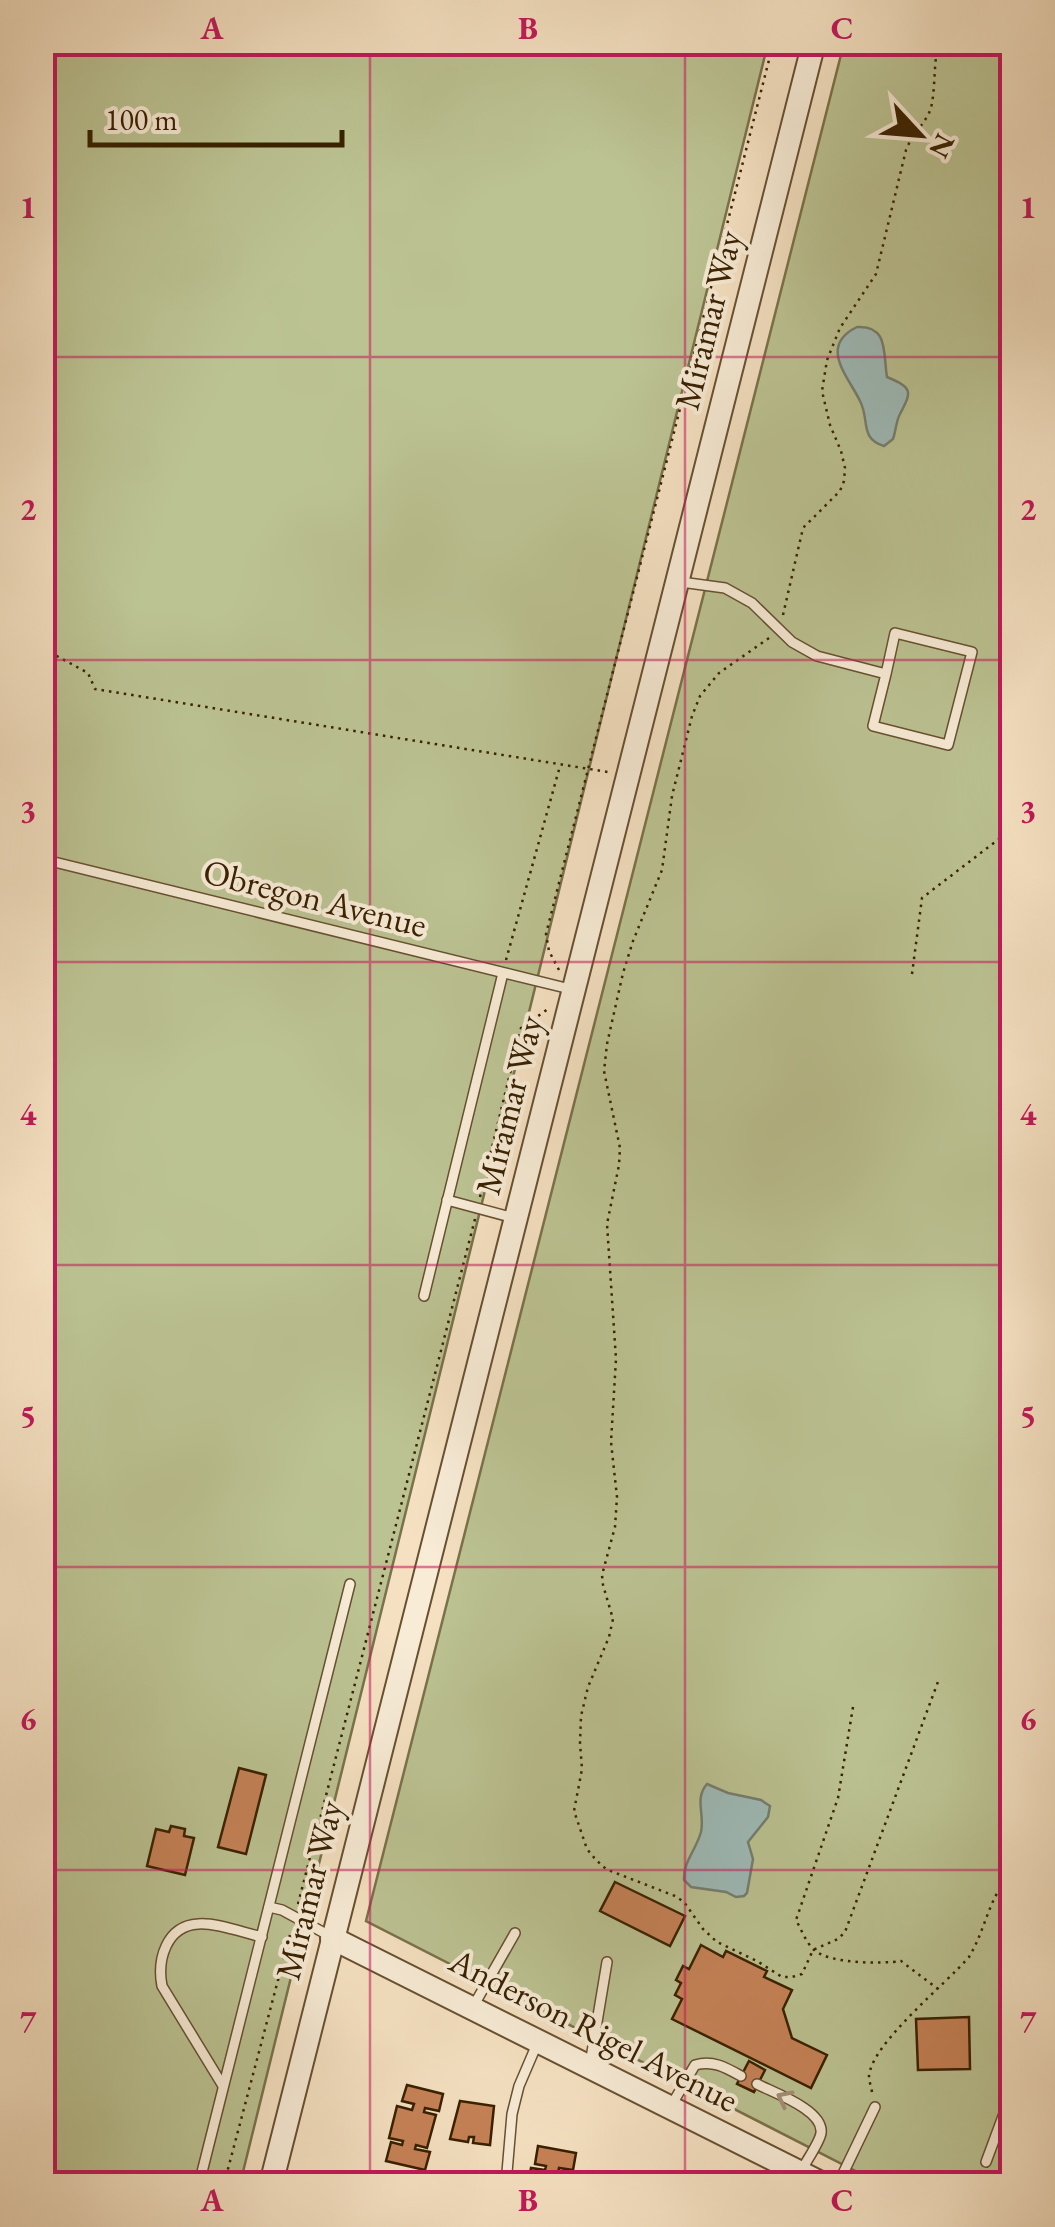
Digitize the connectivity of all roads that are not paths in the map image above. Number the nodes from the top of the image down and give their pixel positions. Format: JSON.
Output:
{"nodes":[{"id":1,"x":814,"y":42,"type":"edge"},
{"id":2,"x":678,"y":582,"type":"junction"},
{"id":3,"x":886,"y":674,"type":"junction"},
{"id":4,"x":42,"y":860,"type":"edge"},
{"id":5,"x":503,"y":972,"type":"junction"},
{"id":6,"x":567,"y":988,"type":"junction"},
{"id":7,"x":447,"y":1200,"type":"junction"},
{"id":8,"x":516,"y":1219,"type":"junction"},
{"id":9,"x":424,"y":1296,"type":"dead end"},
{"id":10,"x":350,"y":1584,"type":"dead end"},
{"id":11,"x":269,"y":1907,"type":"junction"},
{"id":12,"x":515,"y":1933,"type":"dead end"},
{"id":13,"x":262,"y":1937,"type":"junction"},
{"id":14,"x":332,"y":1938,"type":"junction"},
{"id":15,"x":607,"y":1962,"type":"dead end"},
{"id":16,"x":472,"y":2008,"type":"junction"},
{"id":17,"x":538,"y":2041,"type":"junction"},
{"id":18,"x":590,"y":2067,"type":"junction"},
{"id":19,"x":741,"y":2076,"type":"dead end"},
{"id":20,"x":758,"y":2084,"type":"dead end"},
{"id":21,"x":223,"y":2086,"type":"junction"},
{"id":22,"x":1012,"y":2092,"type":"edge"},
{"id":23,"x":875,"y":2107,"type":"road end"},
{"id":24,"x":671,"y":2108,"type":"junction"},
{"id":25,"x":986,"y":2162,"type":"dead end"},
{"id":26,"x":800,"y":2173,"type":"junction"},
{"id":27,"x":199,"y":2184,"type":"edge"},
{"id":28,"x":271,"y":2184,"type":"edge"},
{"id":29,"x":506,"y":2184,"type":"edge"},
{"id":30,"x":824,"y":2184,"type":"edge"},
{"id":31,"x":838,"y":2184,"type":"edge"}],
"edges":[{"from":1,"to":2,"type":"street","name":"Miramar Way"},
{"from":2,"to":3,"type":"lane"},
{"from":2,"to":6,"type":"street","name":"Miramar Way"},
{"from":3,"to":3,"type":"lane"},
{"from":4,"to":5,"type":"lane","name":"Obregon Avenue"},
{"from":5,"to":6,"type":"lane","name":"Obregon Avenue"},
{"from":5,"to":7,"type":"lane"},
{"from":6,"to":8,"type":"street","name":"Miramar Way"},
{"from":7,"to":8,"type":"lane"},
{"from":7,"to":9,"type":"lane"},
{"from":8,"to":14,"type":"street","name":"Miramar Way"},
{"from":10,"to":11,"type":"lane"},
{"from":11,"to":13,"type":"lane"},
{"from":11,"to":14,"type":"lane"},
{"from":12,"to":16,"type":"lane"},
{"from":13,"to":21,"type":"lane"},
{"from":13,"to":21,"type":"lane"},
{"from":14,"to":16,"type":"street","name":"Anderson Rigel Avenue"},
{"from":14,"to":28,"type":"street","name":"Miramar Way"},
{"from":15,"to":18,"type":"lane"},
{"from":16,"to":17,"type":"street","name":"Anderson Rigel Avenue"},
{"from":17,"to":18,"type":"street","name":"Anderson Rigel Avenue"},
{"from":17,"to":29,"type":"lane"},
{"from":18,"to":24,"type":"street","name":"Anderson Rigel Avenue"},
{"from":19,"to":24,"type":"lane"},
{"from":26,"to":20,"type":"lane","one_way":true},
{"from":21,"to":27,"type":"lane"},
{"from":22,"to":25,"type":"lane"},
{"from":23,"to":31,"type":"lane"},
{"from":24,"to":26,"type":"street","name":"Anderson Rigel Avenue"},
{"from":26,"to":30,"type":"street","name":"Anderson Rigel Avenue"}]}
